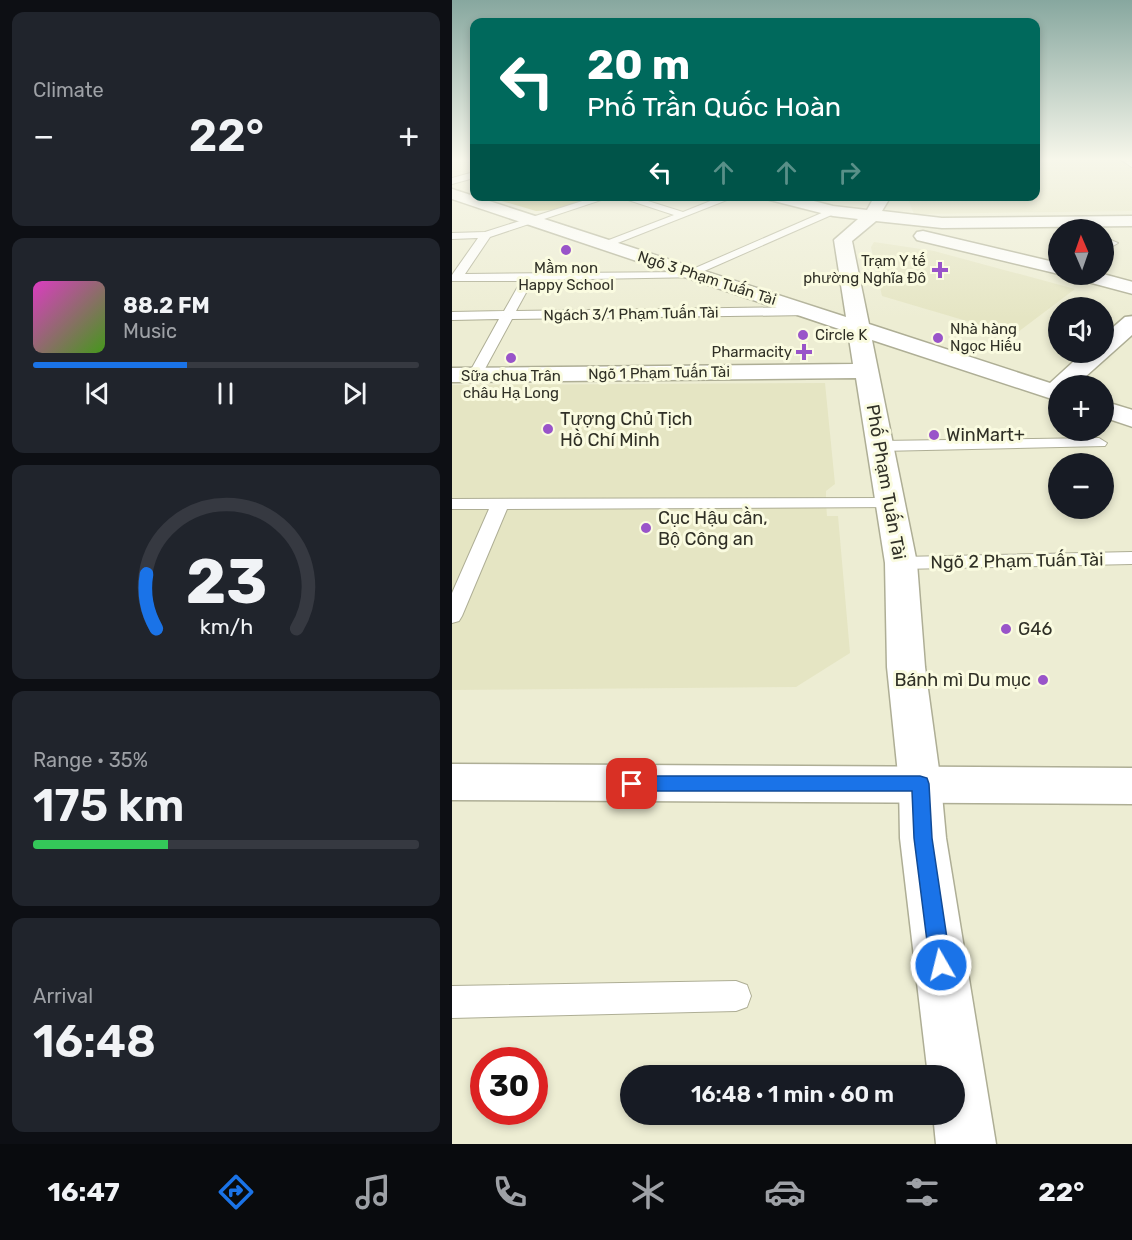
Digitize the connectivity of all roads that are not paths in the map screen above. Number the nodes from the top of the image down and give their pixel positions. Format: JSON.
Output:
{"nodes":[{"id":1,"x":507,"y":212,"type":"edge"},
{"id":2,"x":560,"y":212,"type":"edge"},
{"id":3,"x":675,"y":212,"type":"edge"},
{"id":4,"x":691,"y":212,"type":"edge"},
{"id":5,"x":830,"y":212,"type":"edge"},
{"id":6,"x":869,"y":212,"type":"edge"},
{"id":7,"x":880,"y":212,"type":"edge"},
{"id":8,"x":900,"y":212,"type":"edge"},
{"id":9,"x":684,"y":215,"type":"junction"},
{"id":10,"x":534,"y":221,"type":"junction"},
{"id":11,"x":1133,"y":221,"type":"edge"},
{"id":12,"x":1114,"y":222,"type":"edge"},
{"id":13,"x":1048,"y":225,"type":"edge"},
{"id":14,"x":486,"y":235,"type":"junction"},
{"id":15,"x":452,"y":236,"type":"edge"},
{"id":16,"x":605,"y":244,"type":"junction"},
{"id":17,"x":1048,"y":267,"type":"edge"},
{"id":18,"x":695,"y":274,"type":"junction"},
{"id":19,"x":529,"y":277,"type":"junction"},
{"id":20,"x":455,"y":278,"type":"edge"},
{"id":21,"x":1114,"y":283,"type":"edge"},
{"id":22,"x":1133,"y":288,"type":"edge"},
{"id":23,"x":809,"y":311,"type":"junction"},
{"id":24,"x":508,"y":315,"type":"junction"},
{"id":25,"x":452,"y":316,"type":"edge"},
{"id":26,"x":1133,"y":322,"type":"edge"},
{"id":27,"x":859,"y":328,"type":"junction"},
{"id":28,"x":1114,"y":338,"type":"edge"},
{"id":29,"x":1086,"y":363,"type":"edge"},
{"id":30,"x":867,"y":371,"type":"junction"},
{"id":31,"x":464,"y":375,"type":"edge"},
{"id":32,"x":1073,"y":375,"type":"edge"},
{"id":33,"x":1048,"y":387,"type":"edge"},
{"id":34,"x":1114,"y":413,"type":"edge"},
{"id":35,"x":1133,"y":419,"type":"edge"},
{"id":36,"x":1099,"y":443,"type":"dead end"},
{"id":37,"x":880,"y":446,"type":"junction"},
{"id":38,"x":891,"y":503,"type":"junction"},
{"id":39,"x":452,"y":504,"type":"edge"},
{"id":40,"x":500,"y":504,"type":"junction"},
{"id":41,"x":1133,"y":558,"type":"edge"},
{"id":42,"x":901,"y":563,"type":"junction"},
{"id":43,"x":452,"y":616,"type":"edge"},
{"id":44,"x":452,"y":782,"type":"edge"},
{"id":45,"x":920,"y":784,"type":"junction"},
{"id":46,"x":1133,"y":786,"type":"edge"},
{"id":47,"x":736,"y":996,"type":"dead end"},
{"id":48,"x":452,"y":1002,"type":"edge"},
{"id":49,"x":966,"y":1144,"type":"edge"}],
"edges":[{"from":1,"to":10,"type":"street","name":"Ngõ 3 Phạm Tuấn Tài"},
{"from":2,"to":10,"type":"lane"},
{"from":3,"to":9,"type":"lane"},
{"from":4,"to":9,"type":"lane"},
{"from":5,"to":18,"type":"lane"},
{"from":6,"to":27,"type":"street","name":"Phố Phạm Tuấn Tài"},
{"from":7,"to":17,"type":"street"},
{"from":8,"to":13,"type":"street"},
{"from":9,"to":16,"type":"lane"},
{"from":10,"to":14,"type":"lane"},
{"from":10,"to":16,"type":"street","name":"Ngõ 3 Phạm Tuấn Tài"},
{"from":11,"to":12,"type":"street"},
{"from":14,"to":15,"type":"lane"},
{"from":14,"to":20,"type":"lane"},
{"from":16,"to":18,"type":"street","name":"Ngõ 3 Phạm Tuấn Tài"},
{"from":18,"to":19,"type":"lane"},
{"from":18,"to":23,"type":"street","name":"Ngõ 3 Phạm Tuấn Tài"},
{"from":19,"to":20,"type":"lane"},
{"from":19,"to":24,"type":"lane"},
{"from":21,"to":22,"type":"street"},
{"from":23,"to":24,"type":"lane","name":"Ngách 3/1 Phạm Tuấn Tài"},
{"from":23,"to":27,"type":"street","name":"Ngõ 3 Phạm Tuấn Tài"},
{"from":24,"to":25,"type":"lane","name":"Ngách 3/1 Phạm Tuấn Tài"},
{"from":24,"to":31,"type":"lane"},
{"from":26,"to":28,"type":"street"},
{"from":27,"to":30,"type":"street","name":"Phố Phạm Tuấn Tài"},
{"from":27,"to":33,"type":"street","name":"Ngõ 3 Phạm Tuấn Tài"},
{"from":29,"to":32,"type":"street"},
{"from":30,"to":31,"type":"street","name":"Ngõ 1 Phạm Tuấn Tài"},
{"from":30,"to":37,"type":"street","name":"Phố Phạm Tuấn Tài"},
{"from":34,"to":35,"type":"street"},
{"from":36,"to":37,"type":"lane"},
{"from":37,"to":38,"type":"street","name":"Phố Phạm Tuấn Tài"},
{"from":38,"to":40,"type":"lane"},
{"from":38,"to":42,"type":"street","name":"Phố Phạm Tuấn Tài"},
{"from":39,"to":40,"type":"lane"},
{"from":40,"to":43,"type":"lane"},
{"from":41,"to":42,"type":"lane","name":"Ngõ 2 Phạm Tuấn Tài"},
{"from":42,"to":45,"type":"street","name":"Phố Phạm Tuấn Tài"},
{"from":44,"to":45,"type":"street"},
{"from":45,"to":46,"type":"street"},
{"from":45,"to":49,"type":"street","name":"Phố Phạm Tuấn Tài"},
{"from":47,"to":48,"type":"lane"}]}
